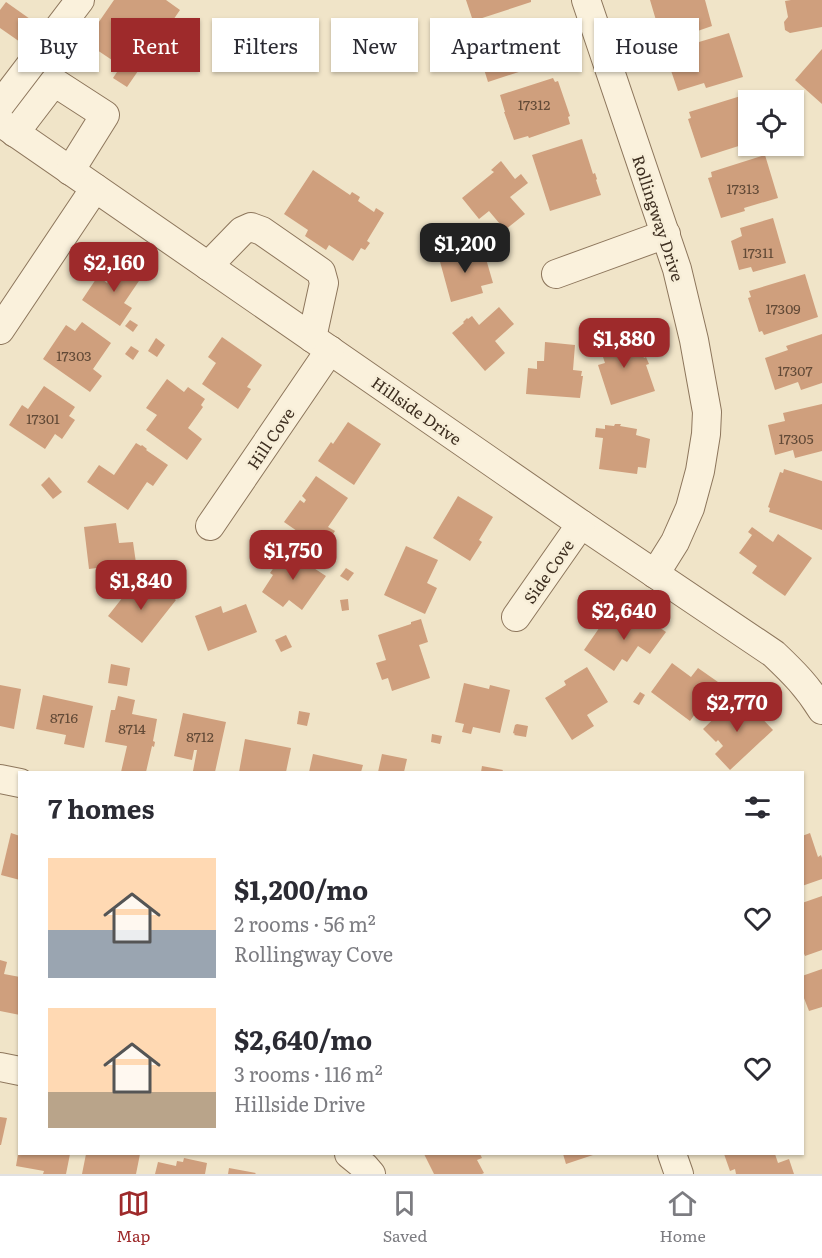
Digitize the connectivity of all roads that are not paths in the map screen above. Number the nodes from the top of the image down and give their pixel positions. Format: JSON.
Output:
{"nodes":[{"id":1,"x":80,"y":0,"type":"edge"},
{"id":2,"x":586,"y":0,"type":"edge"},
{"id":3,"x":0,"y":105,"type":"edge"},
{"id":4,"x":8,"y":128,"type":"edge"},
{"id":5,"x":70,"y":171,"type":"junction"},
{"id":6,"x":94,"y":188,"type":"junction"},
{"id":7,"x":666,"y":234,"type":"junction"},
{"id":8,"x":208,"y":266,"type":"junction"},
{"id":9,"x":556,"y":274,"type":"dead end"},
{"id":10,"x":0,"y":330,"type":"edge"},
{"id":11,"x":321,"y":344,"type":"junction"},
{"id":12,"x":581,"y":524,"type":"junction"},
{"id":13,"x":210,"y":526,"type":"dead end"},
{"id":14,"x":655,"y":574,"type":"junction"},
{"id":15,"x":516,"y":617,"type":"dead end"},
{"id":16,"x":822,"y":710,"type":"edge"},
{"id":17,"x":0,"y":779,"type":"edge"},
{"id":18,"x":18,"y":783,"type":"edge"},
{"id":19,"x":0,"y":1067,"type":"edge"},
{"id":20,"x":18,"y":1071,"type":"edge"},
{"id":21,"x":350,"y":1155,"type":"edge"},
{"id":22,"x":672,"y":1155,"type":"edge"},
{"id":23,"x":371,"y":1174,"type":"edge"},
{"id":24,"x":679,"y":1174,"type":"edge"}],
"edges":[{"from":1,"to":3,"type":"street"},
{"from":2,"to":7,"type":"street","name":"Rollingway Drive"},
{"from":4,"to":5,"type":"street","name":"Hillside Drive"},
{"from":4,"to":5,"type":"street"},
{"from":5,"to":6,"type":"street","name":"Hillside Drive"},
{"from":6,"to":8,"type":"street","name":"Hillside Drive"},
{"from":6,"to":10,"type":"street"},
{"from":7,"to":9,"type":"street"},
{"from":7,"to":14,"type":"street","name":"Rollingway Drive"},
{"from":8,"to":11,"type":"street","name":"Hillside Drive"},
{"from":8,"to":11,"type":"street"},
{"from":11,"to":12,"type":"street","name":"Hillside Drive"},
{"from":11,"to":13,"type":"street","name":"Hill Cove"},
{"from":12,"to":14,"type":"street","name":"Hillside Drive"},
{"from":12,"to":15,"type":"street","name":"Side Cove"},
{"from":14,"to":16,"type":"street","name":"Hillside Drive"},
{"from":17,"to":18,"type":"street"},
{"from":19,"to":20,"type":"street"},
{"from":21,"to":23,"type":"street"},
{"from":22,"to":24,"type":"street"}]}
